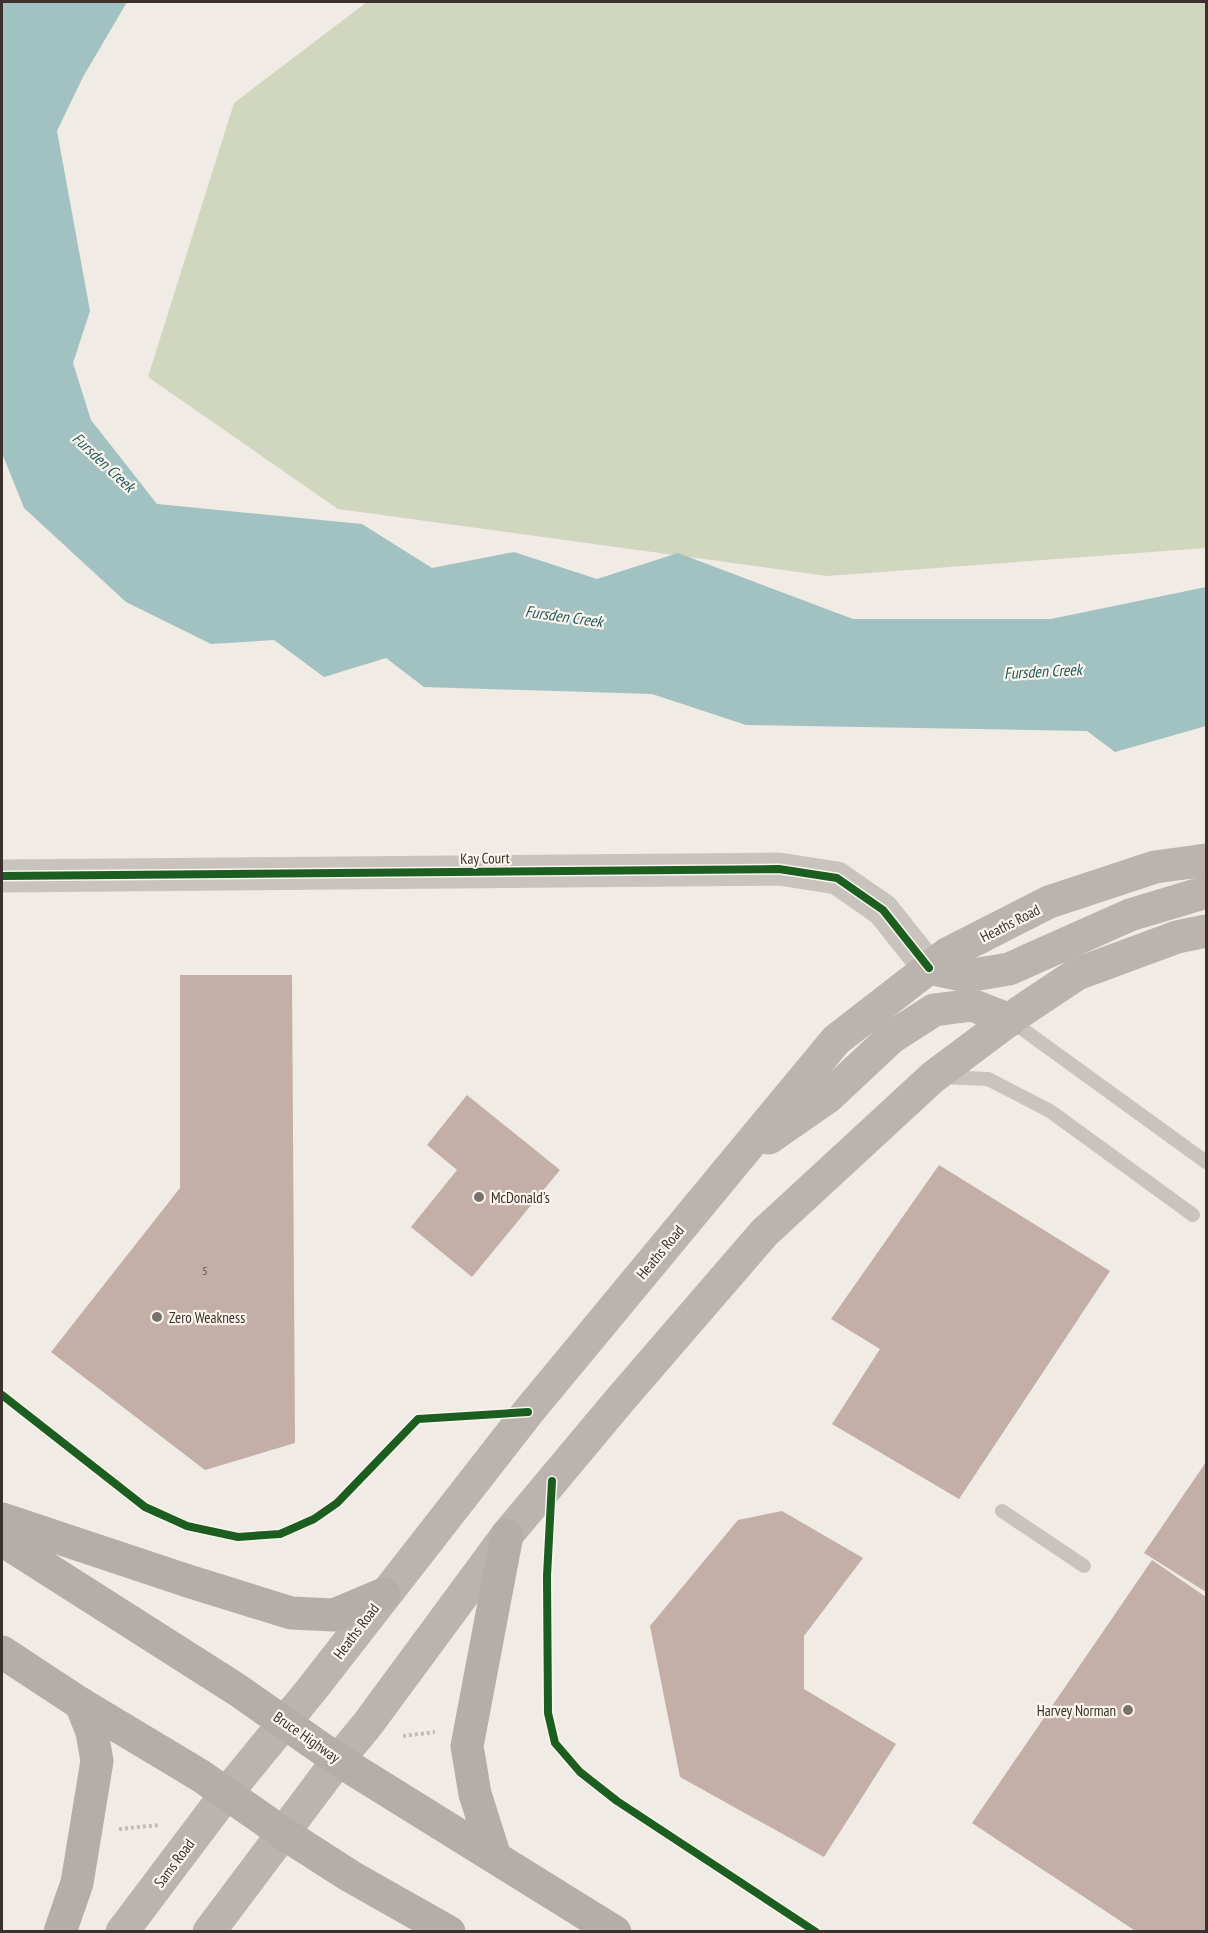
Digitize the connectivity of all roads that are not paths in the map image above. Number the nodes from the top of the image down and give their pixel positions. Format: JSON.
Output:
{"nodes":[{"id":1,"x":1206,"y":860,"type":"edge"},
{"id":2,"x":2,"y":876,"type":"edge"},
{"id":3,"x":1206,"y":892,"type":"edge"},
{"id":4,"x":1206,"y":931,"type":"edge"},
{"id":5,"x":930,"y":968,"type":"junction"},
{"id":6,"x":1010,"y":1020,"type":"junction"},
{"id":7,"x":933,"y":1077,"type":"junction"},
{"id":8,"x":1206,"y":1162,"type":"edge"},
{"id":9,"x":734,"y":1164,"type":"junction"},
{"id":10,"x":1193,"y":1215,"type":"dead end"},
{"id":11,"x":1002,"y":1511,"type":"dead end"},
{"id":12,"x":2,"y":1519,"type":"edge"},
{"id":13,"x":507,"y":1535,"type":"junction"},
{"id":14,"x":2,"y":1540,"type":"edge"},
{"id":15,"x":1084,"y":1566,"type":"dead end"},
{"id":16,"x":384,"y":1594,"type":"junction"},
{"id":17,"x":2,"y":1652,"type":"edge"},
{"id":18,"x":81,"y":1704,"type":"junction"},
{"id":19,"x":285,"y":1722,"type":"junction"},
{"id":20,"x":338,"y":1760,"type":"junction"},
{"id":21,"x":226,"y":1794,"type":"junction"},
{"id":22,"x":283,"y":1833,"type":"junction"},
{"id":23,"x":495,"y":1857,"type":"junction"},
{"id":24,"x":60,"y":1932,"type":"edge"},
{"id":25,"x":122,"y":1932,"type":"edge"},
{"id":26,"x":209,"y":1932,"type":"edge"},
{"id":27,"x":449,"y":1932,"type":"edge"},
{"id":28,"x":615,"y":1932,"type":"edge"}],
"edges":[{"from":1,"to":5,"type":"main road","name":"Heaths Road"},
{"from":2,"to":5,"type":"street","name":"Kay Court"},
{"from":3,"to":5,"type":"main road"},
{"from":4,"to":6,"type":"main road"},
{"from":5,"to":9,"type":"main road","name":"Heaths Road"},
{"from":6,"to":7,"type":"main road"},
{"from":6,"to":8,"type":"lane"},
{"from":6,"to":9,"type":"main road"},
{"from":7,"to":10,"type":"lane"},
{"from":7,"to":13,"type":"main road"},
{"from":9,"to":16,"type":"main road","name":"Heaths Road"},
{"from":11,"to":15,"type":"lane"},
{"from":12,"to":16,"type":"highway"},
{"from":13,"to":20,"type":"main road"},
{"from":13,"to":23,"type":"highway"},
{"from":14,"to":19,"type":"highway","name":"Bruce Highway"},
{"from":16,"to":19,"type":"main road","name":"Heaths Road"},
{"from":17,"to":18,"type":"highway"},
{"from":18,"to":21,"type":"highway"},
{"from":18,"to":24,"type":"highway"},
{"from":19,"to":20,"type":"highway","name":"Bruce Highway"},
{"from":19,"to":21,"type":"main road","name":"Heaths Road"},
{"from":20,"to":22,"type":"main road"},
{"from":20,"to":23,"type":"highway","name":"Bruce Highway"},
{"from":21,"to":22,"type":"highway"},
{"from":21,"to":25,"type":"main road","name":"Sams Road"},
{"from":22,"to":26,"type":"main road"},
{"from":22,"to":27,"type":"highway"},
{"from":23,"to":28,"type":"highway","name":"Bruce Highway"}]}
